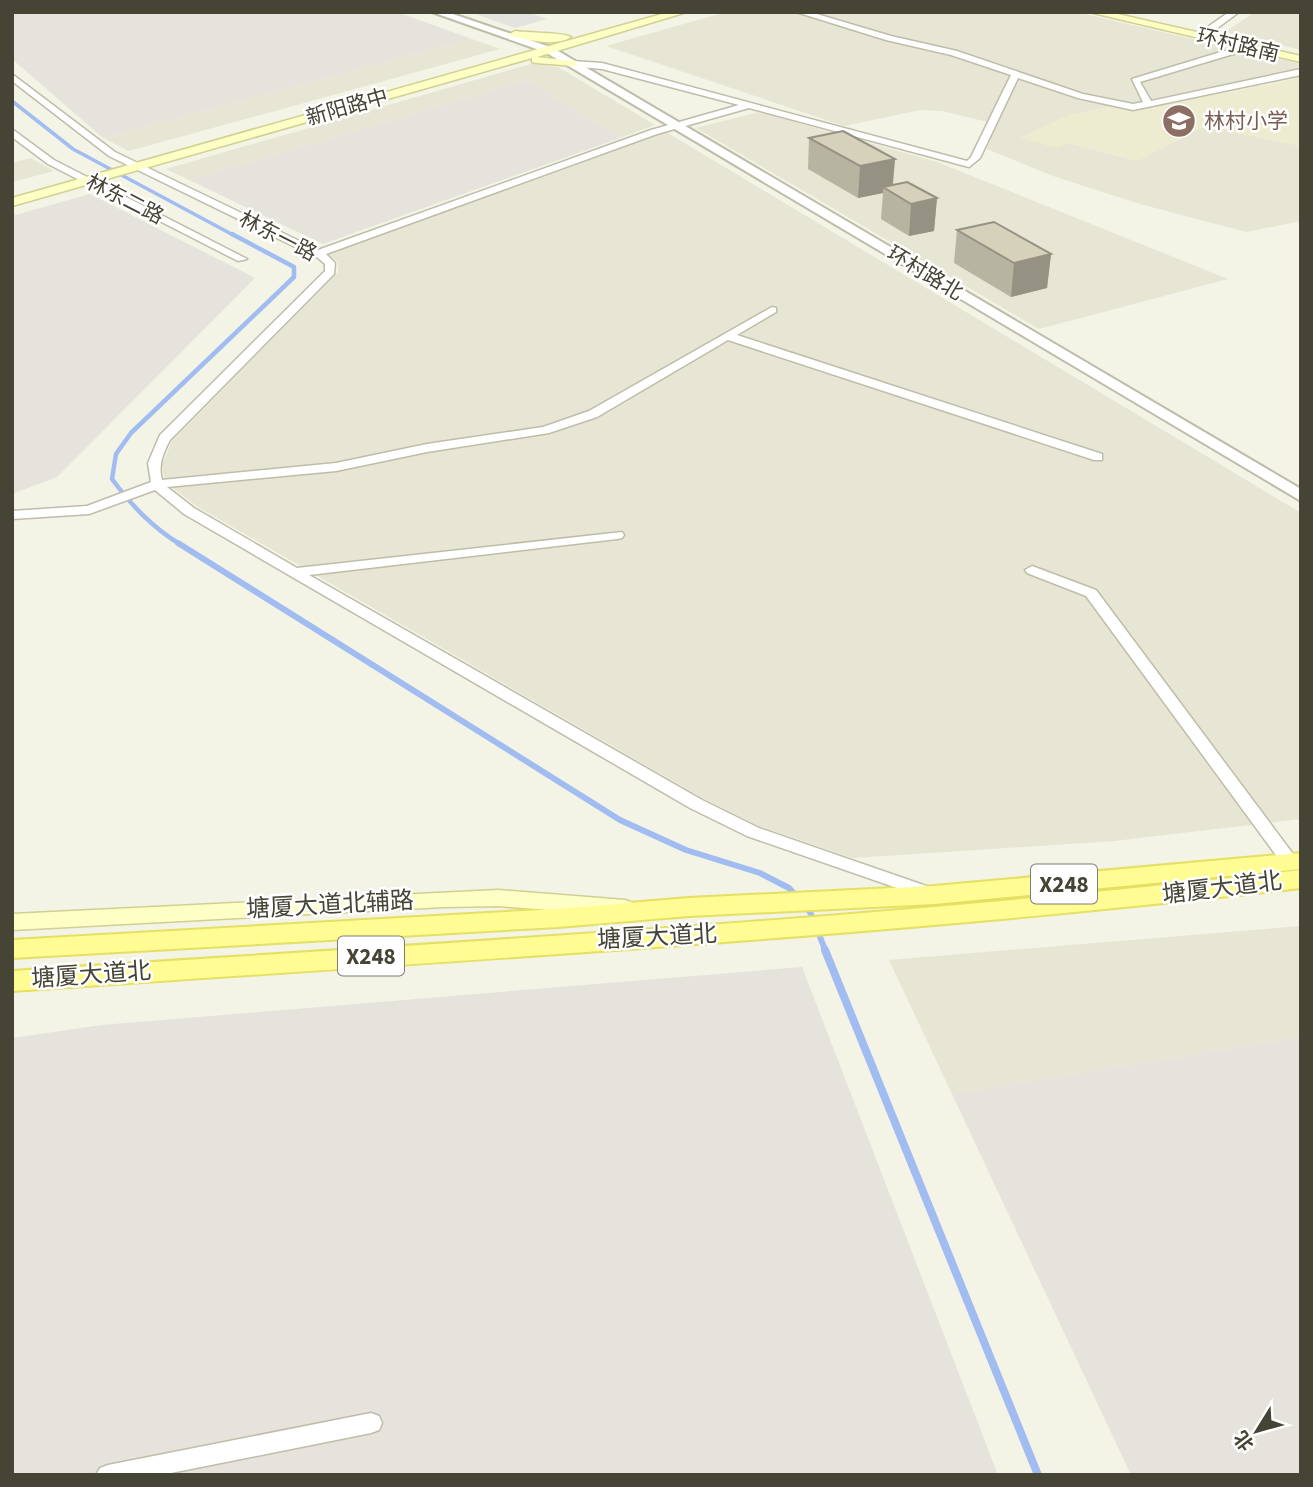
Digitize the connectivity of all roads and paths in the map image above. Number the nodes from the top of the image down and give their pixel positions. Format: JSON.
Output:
{"nodes":[{"id":1,"x":437,"y":12,"type":"edge"},
{"id":2,"x":453,"y":12,"type":"edge"},
{"id":3,"x":656,"y":12,"type":"edge"},
{"id":4,"x":682,"y":12,"type":"edge"},
{"id":5,"x":800,"y":12,"type":"edge"},
{"id":6,"x":1094,"y":12,"type":"edge"},
{"id":7,"x":1113,"y":12,"type":"edge"},
{"id":8,"x":1235,"y":12,"type":"edge"},
{"id":9,"x":496,"y":33,"type":"junction"},
{"id":10,"x":1205,"y":33,"type":"junction"},
{"id":11,"x":515,"y":34,"type":"junction"},
{"id":12,"x":571,"y":36,"type":"junction"},
{"id":13,"x":542,"y":47,"type":"junction"},
{"id":14,"x":1247,"y":47,"type":"junction"},
{"id":15,"x":1301,"y":57,"type":"edge"},
{"id":16,"x":504,"y":59,"type":"junction"},
{"id":17,"x":572,"y":64,"type":"junction"},
{"id":18,"x":1301,"y":72,"type":"edge"},
{"id":19,"x":1016,"y":73,"type":"junction"},
{"id":20,"x":12,"y":77,"type":"edge"},
{"id":21,"x":1148,"y":104,"type":"junction"},
{"id":22,"x":749,"y":105,"type":"junction"},
{"id":23,"x":676,"y":126,"type":"junction"},
{"id":24,"x":12,"y":132,"type":"edge"},
{"id":25,"x":125,"y":165,"type":"junction"},
{"id":26,"x":87,"y":176,"type":"junction"},
{"id":27,"x":12,"y":192,"type":"edge"},
{"id":28,"x":12,"y":202,"type":"edge"},
{"id":29,"x":317,"y":254,"type":"junction"},
{"id":30,"x":242,"y":259,"type":"dead end"},
{"id":31,"x":772,"y":310,"type":"dead end"},
{"id":32,"x":730,"y":337,"type":"junction"},
{"id":33,"x":1098,"y":457,"type":"dead end"},
{"id":34,"x":156,"y":485,"type":"junction"},
{"id":35,"x":1301,"y":496,"type":"edge"},
{"id":36,"x":12,"y":515,"type":"edge"},
{"id":37,"x":617,"y":535,"type":"dead end"},
{"id":38,"x":1031,"y":570,"type":"dead end"},
{"id":39,"x":296,"y":572,"type":"junction"},
{"id":40,"x":1297,"y":867,"type":"edge"},
{"id":41,"x":934,"y":895,"type":"junction"},
{"id":42,"x":648,"y":910,"type":"junction"},
{"id":43,"x":12,"y":922,"type":"edge"},
{"id":44,"x":12,"y":949,"type":"edge"},
{"id":45,"x":12,"y":981,"type":"edge"},
{"id":46,"x":371,"y":1423,"type":"dead end"},
{"id":47,"x":108,"y":1475,"type":"edge"}],
"edges":[{"from":1,"to":9,"type":"street"},
{"from":2,"to":11,"type":"street"},
{"from":3,"to":12,"type":"main road","name":"新阳路中"},
{"from":4,"to":13,"type":"main road","name":"新阳路中"},
{"from":5,"to":19,"type":"street"},
{"from":6,"to":14,"type":"main road","name":"环村路南"},
{"from":7,"to":10,"type":"main road","name":"环村路南"},
{"from":8,"to":10,"type":"street"},
{"from":9,"to":13,"type":"street"},
{"from":9,"to":16,"type":"main road"},
{"from":10,"to":15,"type":"main road","name":"环村路南"},
{"from":11,"to":12,"type":"main road"},
{"from":11,"to":13,"type":"street"},
{"from":12,"to":13,"type":"main road","name":"新阳路中"},
{"from":13,"to":16,"type":"main road","name":"新阳路中"},
{"from":13,"to":17,"type":"street","name":"环村路北"},
{"from":14,"to":15,"type":"main road","name":"环村路南"},
{"from":14,"to":21,"type":"street"},
{"from":16,"to":17,"type":"main road"},
{"from":16,"to":25,"type":"main road","name":"新阳路中"},
{"from":17,"to":22,"type":"street"},
{"from":17,"to":23,"type":"street","name":"环村路北"},
{"from":18,"to":21,"type":"street"},
{"from":19,"to":21,"type":"street"},
{"from":19,"to":22,"type":"street"},
{"from":20,"to":25,"type":"street","name":"林东一路"},
{"from":22,"to":23,"type":"street"},
{"from":23,"to":29,"type":"street"},
{"from":23,"to":35,"type":"street","name":"环村路北"},
{"from":24,"to":26,"type":"street","name":"林东二路"},
{"from":25,"to":26,"type":"main road","name":"新阳路中"},
{"from":25,"to":29,"type":"street","name":"林东一路"},
{"from":26,"to":27,"type":"main road","name":"新阳路中"},
{"from":26,"to":28,"type":"main road","name":"新阳路中"},
{"from":26,"to":30,"type":"street","name":"林东二路"},
{"from":29,"to":34,"type":"street","name":"林东一路"},
{"from":31,"to":32,"type":"street"},
{"from":32,"to":33,"type":"street"},
{"from":32,"to":34,"type":"street"},
{"from":34,"to":36,"type":"street"},
{"from":34,"to":39,"type":"street"},
{"from":37,"to":39,"type":"street"},
{"from":38,"to":40,"type":"street"},
{"from":39,"to":41,"type":"street"},
{"from":40,"to":41,"type":"main road","name":"塘厦大道北","number":"X248"},
{"from":40,"to":45,"type":"main road","name":"塘厦大道北","number":"X248"},
{"from":41,"to":42,"type":"main road","name":"塘厦大道北","number":"X248"},
{"from":42,"to":43,"type":"main road","name":"塘厦大道北辅路"},
{"from":42,"to":44,"type":"main road","name":"塘厦大道北","number":"X248"},
{"from":46,"to":47,"type":"street"}]}
